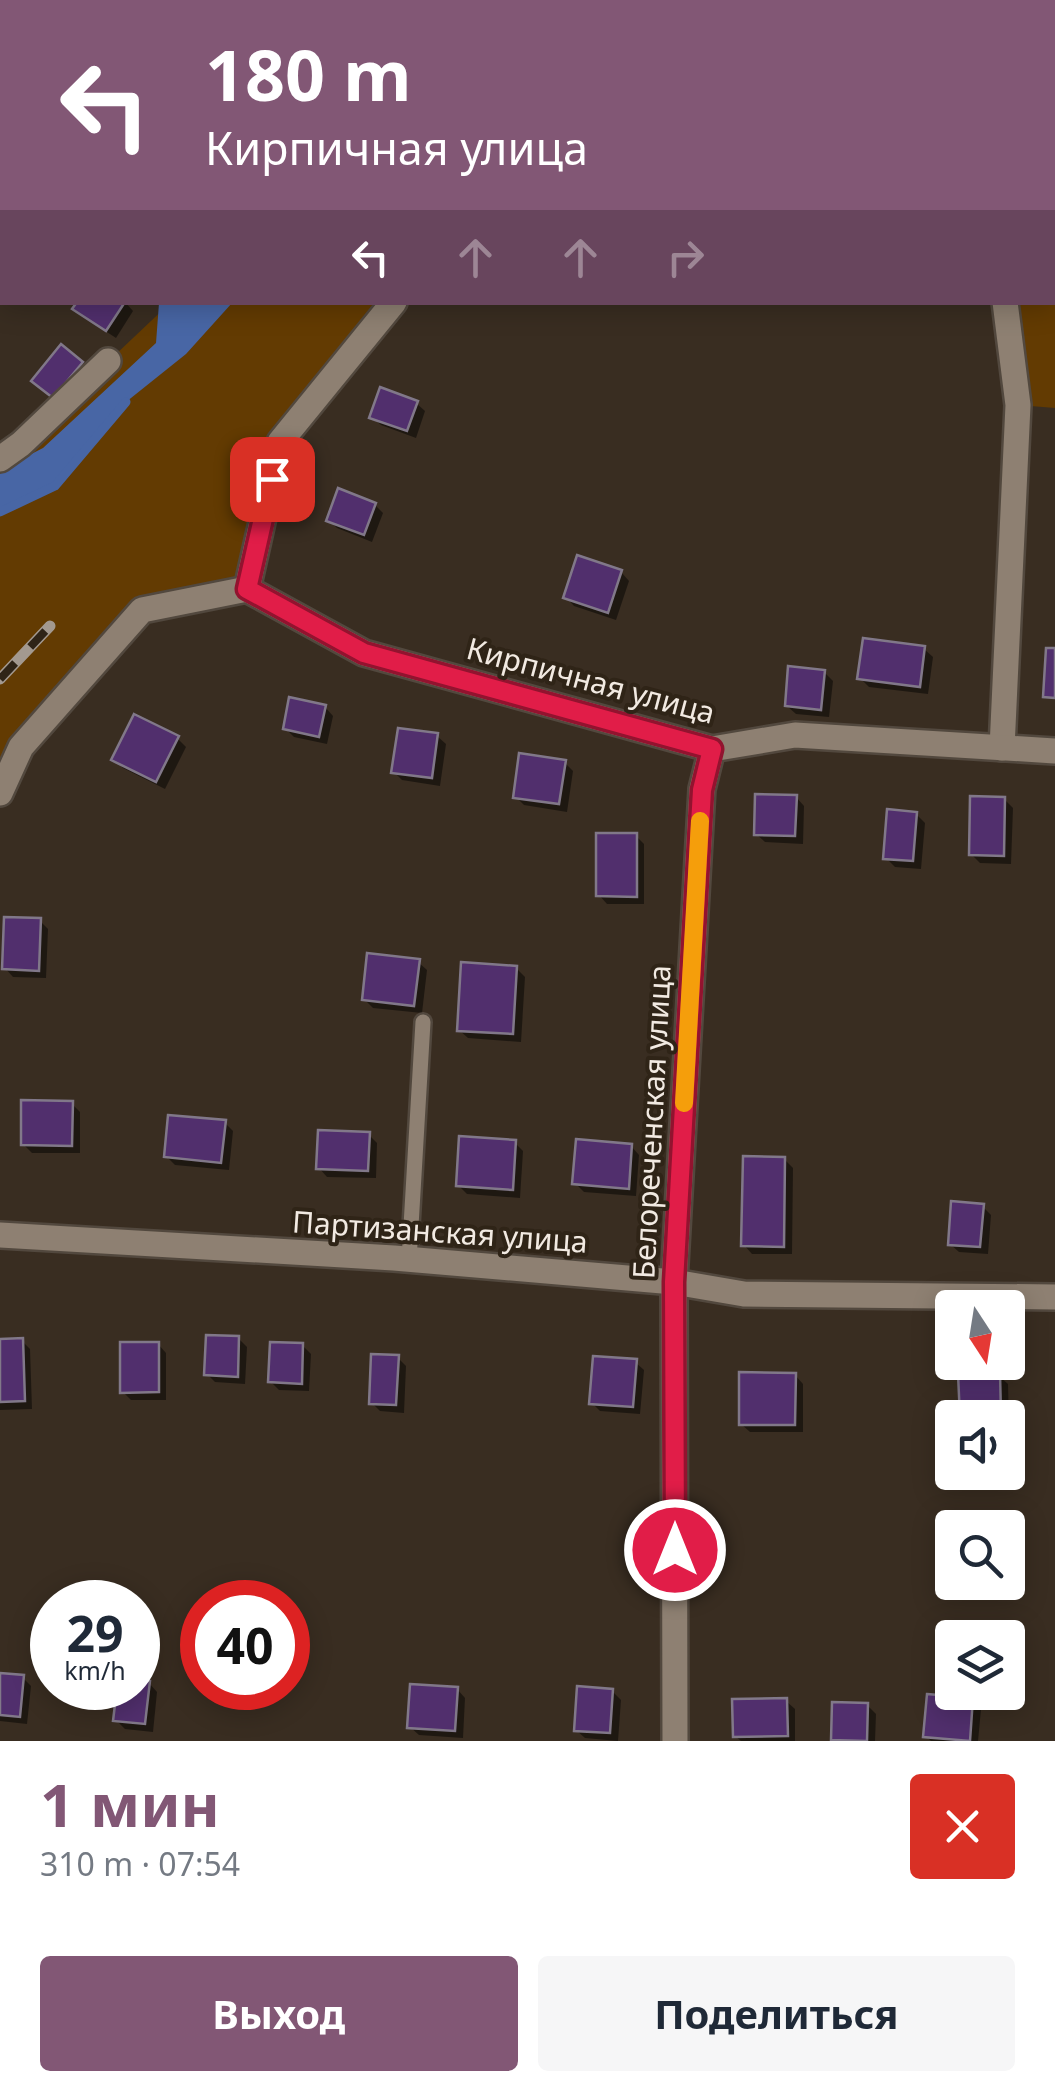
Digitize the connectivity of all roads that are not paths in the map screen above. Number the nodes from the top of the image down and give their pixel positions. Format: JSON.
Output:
{"nodes":[{"id":1,"x":392,"y":305,"type":"edge"},
{"id":2,"x":1005,"y":305,"type":"edge"},
{"id":3,"x":108,"y":361,"type":"dead end"},
{"id":4,"x":0,"y":459,"type":"edge"},
{"id":5,"x":247,"y":589,"type":"junction"},
{"id":6,"x":1002,"y":748,"type":"junction"},
{"id":7,"x":712,"y":749,"type":"junction"},
{"id":8,"x":1055,"y":752,"type":"edge"},
{"id":9,"x":0,"y":793,"type":"edge"},
{"id":10,"x":423,"y":1022,"type":"dead end"},
{"id":11,"x":0,"y":1235,"type":"edge"},
{"id":12,"x":409,"y":1260,"type":"junction"},
{"id":13,"x":674,"y":1282,"type":"junction"},
{"id":14,"x":1055,"y":1298,"type":"edge"},
{"id":15,"x":675,"y":1741,"type":"edge"}],
"edges":[{"from":1,"to":5,"type":"street"},
{"from":2,"to":6,"type":"street"},
{"from":3,"to":4,"type":"street"},
{"from":5,"to":7,"type":"street","name":"Кирпичная улица"},
{"from":5,"to":9,"type":"street"},
{"from":6,"to":7,"type":"street","name":"Кирпичная улица"},
{"from":6,"to":8,"type":"street","name":"Кирпичная улица"},
{"from":7,"to":13,"type":"street","name":"Белореченская улица"},
{"from":10,"to":12,"type":"lane"},
{"from":11,"to":12,"type":"street","name":"Партизанская улица"},
{"from":12,"to":13,"type":"street","name":"Партизанская улица"},
{"from":13,"to":14,"type":"street","name":"Партизанская улица"},
{"from":13,"to":15,"type":"street","name":"Белореченская улица"}]}
